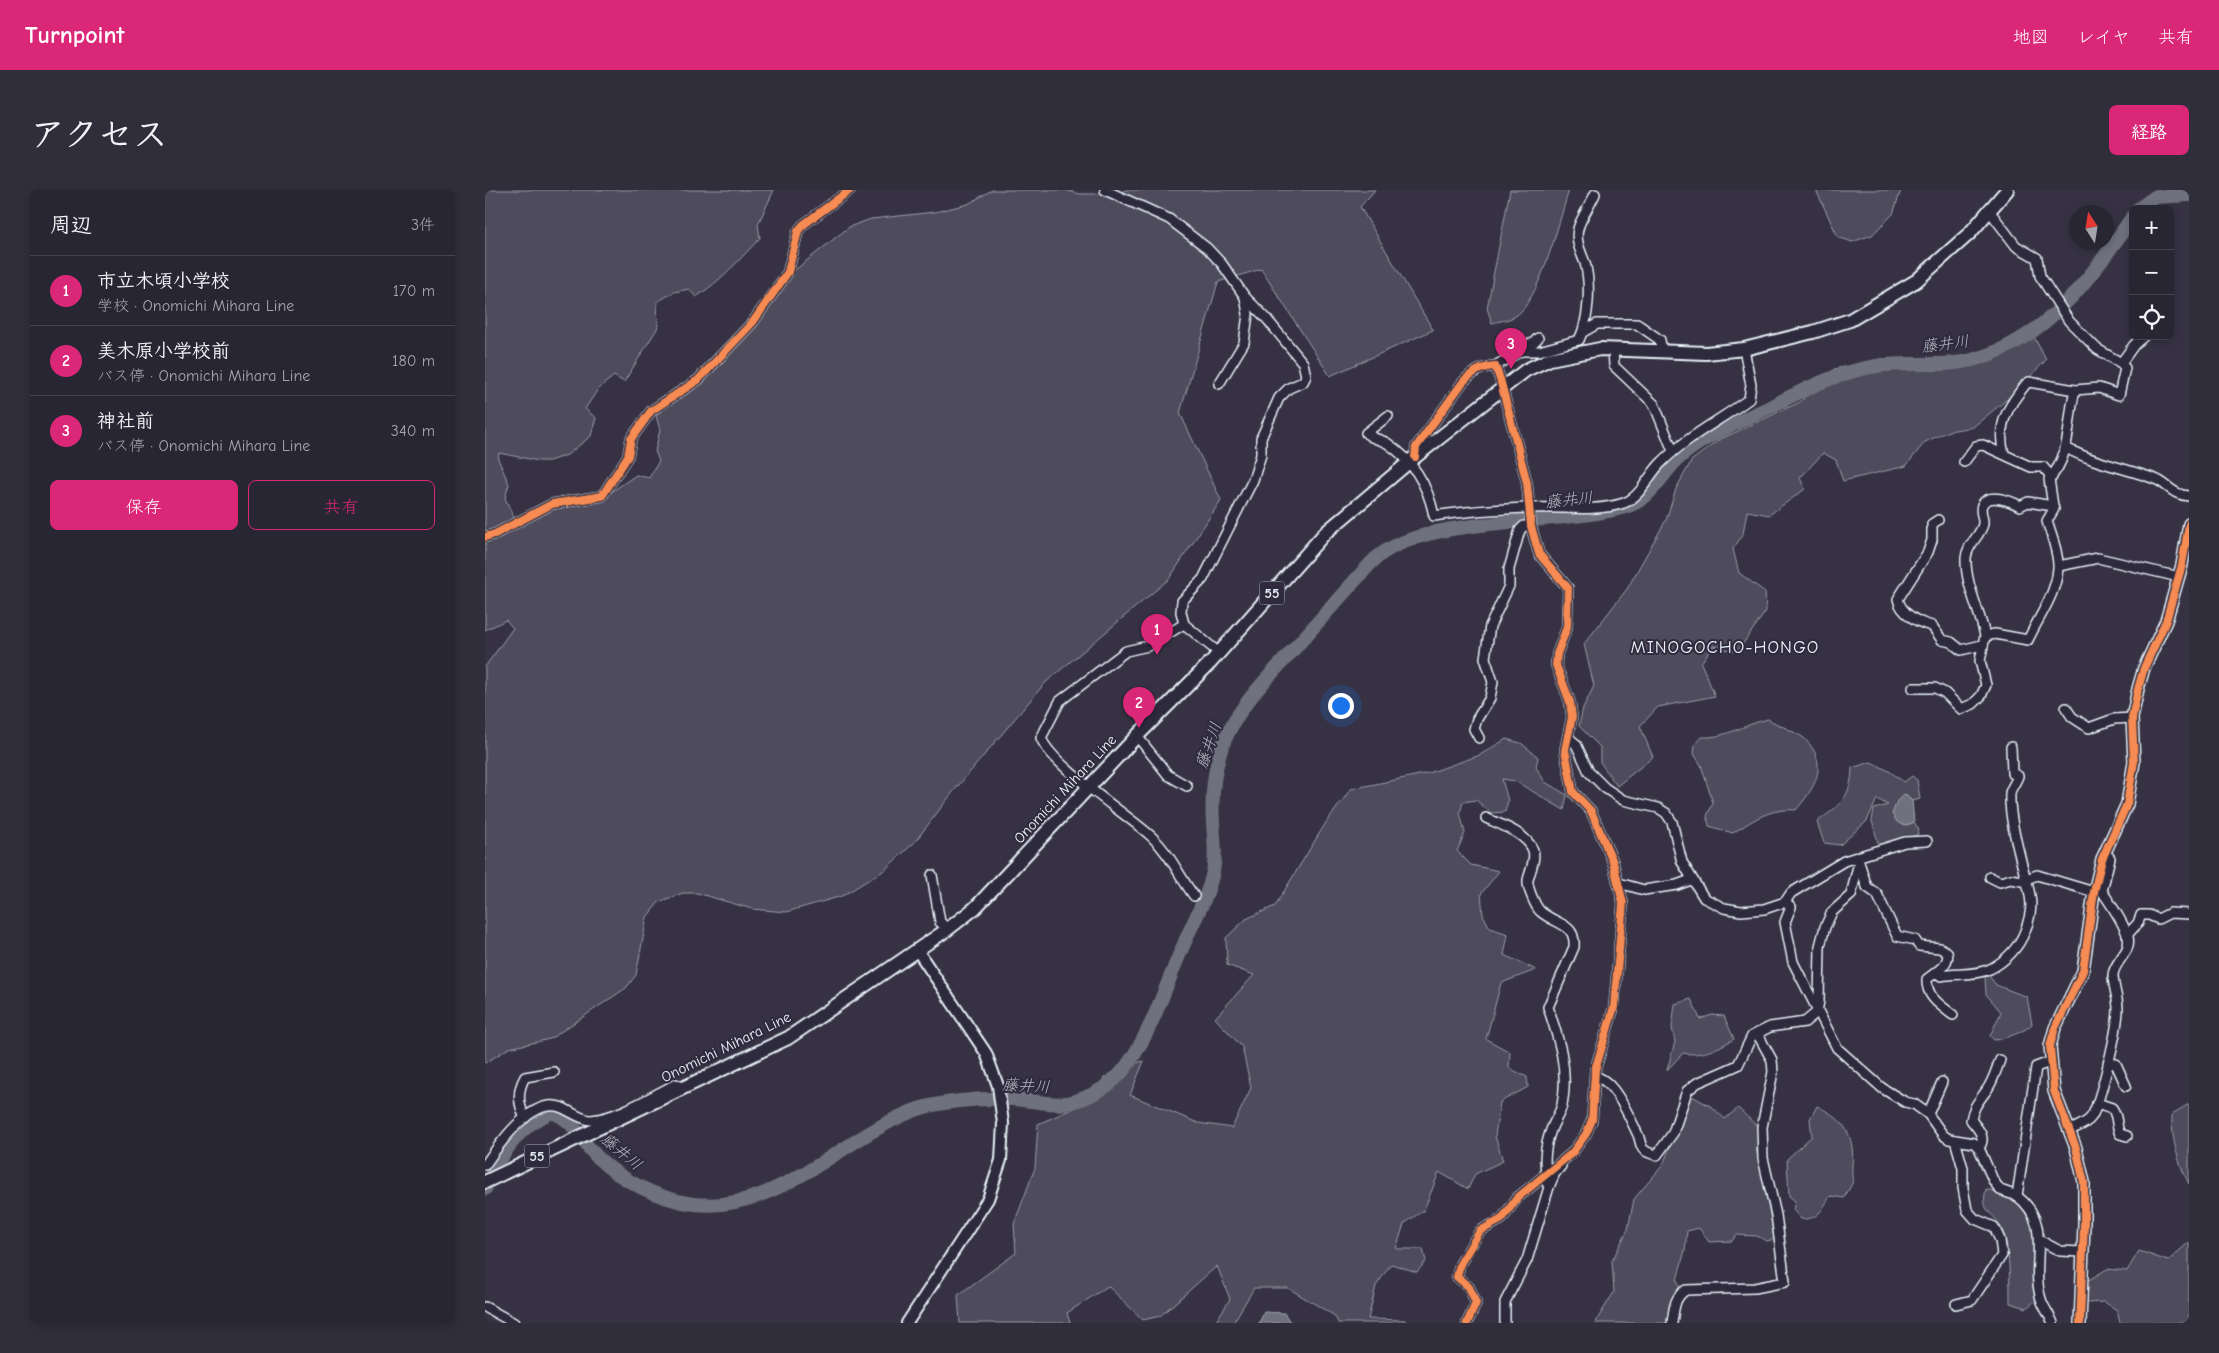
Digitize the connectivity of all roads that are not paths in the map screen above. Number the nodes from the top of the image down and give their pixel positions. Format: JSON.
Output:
{"nodes":[{"id":1,"x":850,"y":190,"type":"edge"},
{"id":2,"x":1105,"y":190,"type":"edge"},
{"id":3,"x":2007,"y":190,"type":"edge"},
{"id":4,"x":1595,"y":194,"type":"dead end"},
{"id":5,"x":1988,"y":209,"type":"junction"},
{"id":6,"x":1245,"y":297,"type":"junction"},
{"id":7,"x":1583,"y":332,"type":"junction"},
{"id":8,"x":1538,"y":338,"type":"dead end"},
{"id":9,"x":2140,"y":340,"type":"edge"},
{"id":10,"x":1744,"y":348,"type":"junction"},
{"id":11,"x":1613,"y":350,"type":"junction"},
{"id":12,"x":1661,"y":352,"type":"junction"},
{"id":13,"x":2121,"y":363,"type":"junction"},
{"id":14,"x":1495,"y":366,"type":"junction"},
{"id":15,"x":1219,"y":384,"type":"dead end"},
{"id":16,"x":1502,"y":386,"type":"junction"},
{"id":17,"x":2075,"y":390,"type":"junction"},
{"id":18,"x":1388,"y":416,"type":"dead end"},
{"id":19,"x":2066,"y":448,"type":"junction"},
{"id":20,"x":1673,"y":451,"type":"junction"},
{"id":21,"x":2004,"y":454,"type":"junction"},
{"id":22,"x":1412,"y":459,"type":"junction"},
{"id":23,"x":1964,"y":462,"type":"dead end"},
{"id":24,"x":2052,"y":476,"type":"junction"},
{"id":25,"x":2189,"y":496,"type":"edge"},
{"id":26,"x":2053,"y":506,"type":"junction"},
{"id":27,"x":1530,"y":508,"type":"junction"},
{"id":28,"x":1938,"y":520,"type":"dead end"},
{"id":29,"x":2189,"y":524,"type":"edge"},
{"id":30,"x":1531,"y":526,"type":"junction"},
{"id":31,"x":485,"y":537,"type":"edge"},
{"id":32,"x":2059,"y":566,"type":"junction"},
{"id":33,"x":2179,"y":577,"type":"junction"},
{"id":34,"x":1184,"y":624,"type":"junction"},
{"id":35,"x":1983,"y":641,"type":"junction"},
{"id":36,"x":1219,"y":654,"type":"junction"},
{"id":37,"x":1913,"y":688,"type":"dead end"},
{"id":38,"x":2066,"y":708,"type":"dead end"},
{"id":39,"x":2132,"y":718,"type":"junction"},
{"id":40,"x":1137,"y":736,"type":"junction"},
{"id":41,"x":1479,"y":738,"type":"dead end"},
{"id":42,"x":1569,"y":738,"type":"junction"},
{"id":43,"x":2011,"y":747,"type":"dead end"},
{"id":44,"x":1187,"y":786,"type":"dead end"},
{"id":45,"x":1089,"y":788,"type":"junction"},
{"id":46,"x":1486,"y":818,"type":"dead end"},
{"id":47,"x":1927,"y":841,"type":"dead end"},
{"id":48,"x":2105,"y":853,"type":"junction"},
{"id":49,"x":1858,"y":859,"type":"junction"},
{"id":50,"x":1682,"y":862,"type":"junction"},
{"id":51,"x":931,"y":876,"type":"dead end"},
{"id":52,"x":1989,"y":877,"type":"dead end"},
{"id":53,"x":2028,"y":878,"type":"junction"},
{"id":54,"x":1687,"y":881,"type":"junction"},
{"id":55,"x":1619,"y":883,"type":"junction"},
{"id":56,"x":2094,"y":892,"type":"junction"},
{"id":57,"x":1194,"y":896,"type":"dead end"},
{"id":58,"x":1704,"y":898,"type":"junction"},
{"id":59,"x":1785,"y":902,"type":"junction"},
{"id":60,"x":2189,"y":914,"type":"edge"},
{"id":61,"x":948,"y":929,"type":"junction"},
{"id":62,"x":2127,"y":935,"type":"junction"},
{"id":63,"x":917,"y":950,"type":"junction"},
{"id":64,"x":1936,"y":972,"type":"junction"},
{"id":65,"x":1817,"y":1012,"type":"junction"},
{"id":66,"x":1953,"y":1015,"type":"dead end"},
{"id":67,"x":1757,"y":1033,"type":"junction"},
{"id":68,"x":2000,"y":1060,"type":"dead end"},
{"id":69,"x":2050,"y":1062,"type":"junction"},
{"id":70,"x":2108,"y":1063,"type":"junction"},
{"id":71,"x":554,"y":1072,"type":"dead end"},
{"id":72,"x":1596,"y":1076,"type":"junction"},
{"id":73,"x":1942,"y":1082,"type":"dead end"},
{"id":74,"x":2126,"y":1086,"type":"dead end"},
{"id":75,"x":683,"y":1088,"type":"junction"},
{"id":76,"x":2097,"y":1103,"type":"junction"},
{"id":77,"x":1929,"y":1114,"type":"junction"},
{"id":78,"x":525,"y":1118,"type":"junction"},
{"id":79,"x":2070,"y":1130,"type":"junction"},
{"id":80,"x":2127,"y":1136,"type":"dead end"},
{"id":81,"x":1955,"y":1140,"type":"junction"},
{"id":82,"x":1979,"y":1148,"type":"junction"},
{"id":83,"x":1565,"y":1158,"type":"junction"},
{"id":84,"x":485,"y":1165,"type":"edge"},
{"id":85,"x":1545,"y":1174,"type":"junction"},
{"id":86,"x":485,"y":1182,"type":"edge"},
{"id":87,"x":1549,"y":1187,"type":"junction"},
{"id":88,"x":2017,"y":1196,"type":"junction"},
{"id":89,"x":2039,"y":1240,"type":"junction"},
{"id":90,"x":2083,"y":1252,"type":"junction"},
{"id":91,"x":1956,"y":1304,"type":"dead end"},
{"id":92,"x":485,"y":1307,"type":"edge"},
{"id":93,"x":514,"y":1323,"type":"edge"},
{"id":94,"x":907,"y":1323,"type":"edge"},
{"id":95,"x":1467,"y":1323,"type":"edge"},
{"id":96,"x":1505,"y":1323,"type":"edge"},
{"id":97,"x":1672,"y":1323,"type":"edge"},
{"id":98,"x":2053,"y":1323,"type":"edge"},
{"id":99,"x":2079,"y":1323,"type":"edge"}],
"edges":[{"from":1,"to":31,"type":"street"},
{"from":2,"to":6,"type":"street"},
{"from":3,"to":5,"type":"main road","name":"Onomichi Mihara Line","number":"55"},
{"from":4,"to":7,"type":"street"},
{"from":5,"to":10,"type":"main road","name":"Onomichi Mihara Line","number":"55"},
{"from":5,"to":13,"type":"street"},
{"from":6,"to":15,"type":"street"},
{"from":6,"to":34,"type":"street"},
{"from":7,"to":12,"type":"street"},
{"from":7,"to":14,"type":"street"},
{"from":8,"to":14,"type":"street"},
{"from":9,"to":13,"type":"street"},
{"from":10,"to":12,"type":"main road","name":"Onomichi Mihara Line","number":"55"},
{"from":10,"to":20,"type":"street"},
{"from":11,"to":12,"type":"main road","name":"Onomichi Mihara Line","number":"55"},
{"from":11,"to":16,"type":"main road","name":"Onomichi Mihara Line","number":"55"},
{"from":11,"to":20,"type":"street"},
{"from":13,"to":17,"type":"street"},
{"from":14,"to":16,"type":"street"},
{"from":14,"to":22,"type":"street"},
{"from":16,"to":22,"type":"main road","name":"Onomichi Mihara Line","number":"55"},
{"from":16,"to":27,"type":"street"},
{"from":17,"to":19,"type":"street"},
{"from":17,"to":21,"type":"street"},
{"from":18,"to":22,"type":"street"},
{"from":19,"to":24,"type":"street"},
{"from":19,"to":25,"type":"street"},
{"from":20,"to":27,"type":"street"},
{"from":21,"to":23,"type":"street"},
{"from":21,"to":24,"type":"street"},
{"from":22,"to":27,"type":"street"},
{"from":22,"to":36,"type":"main road","name":"Onomichi Mihara Line","number":"55"},
{"from":24,"to":26,"type":"street"},
{"from":26,"to":32,"type":"street"},
{"from":26,"to":35,"type":"street"},
{"from":27,"to":30,"type":"street"},
{"from":28,"to":35,"type":"street"},
{"from":29,"to":33,"type":"street"},
{"from":30,"to":41,"type":"street"},
{"from":30,"to":42,"type":"street"},
{"from":32,"to":33,"type":"street"},
{"from":32,"to":35,"type":"street"},
{"from":33,"to":39,"type":"street"},
{"from":34,"to":36,"type":"street"},
{"from":34,"to":45,"type":"street"},
{"from":35,"to":37,"type":"street"},
{"from":36,"to":40,"type":"main road","name":"Onomichi Mihara Line","number":"55"},
{"from":38,"to":39,"type":"street"},
{"from":39,"to":48,"type":"street"},
{"from":40,"to":44,"type":"street"},
{"from":40,"to":45,"type":"main road","name":"Onomichi Mihara Line","number":"55"},
{"from":42,"to":50,"type":"street"},
{"from":42,"to":55,"type":"street"},
{"from":43,"to":53,"type":"street"},
{"from":45,"to":57,"type":"street"},
{"from":45,"to":61,"type":"main road","name":"Onomichi Mihara Line","number":"55"},
{"from":46,"to":85,"type":"street"},
{"from":47,"to":49,"type":"street"},
{"from":48,"to":56,"type":"street"},
{"from":48,"to":62,"type":"street"},
{"from":49,"to":59,"type":"street"},
{"from":49,"to":64,"type":"street"},
{"from":49,"to":65,"type":"street"},
{"from":50,"to":54,"type":"street"},
{"from":50,"to":58,"type":"street"},
{"from":51,"to":61,"type":"street"},
{"from":52,"to":53,"type":"street"},
{"from":53,"to":56,"type":"street"},
{"from":53,"to":64,"type":"street"},
{"from":54,"to":55,"type":"street"},
{"from":54,"to":58,"type":"street"},
{"from":55,"to":72,"type":"street"},
{"from":56,"to":69,"type":"street"},
{"from":58,"to":59,"type":"street"},
{"from":59,"to":65,"type":"street"},
{"from":60,"to":62,"type":"street"},
{"from":61,"to":63,"type":"main road","name":"Onomichi Mihara Line","number":"55"},
{"from":62,"to":70,"type":"street"},
{"from":63,"to":75,"type":"main road","name":"Onomichi Mihara Line","number":"55"},
{"from":63,"to":94,"type":"street"},
{"from":64,"to":66,"type":"street"},
{"from":65,"to":67,"type":"street"},
{"from":65,"to":77,"type":"street"},
{"from":67,"to":72,"type":"street"},
{"from":67,"to":97,"type":"street"},
{"from":68,"to":82,"type":"street"},
{"from":69,"to":79,"type":"street"},
{"from":69,"to":88,"type":"street"},
{"from":70,"to":74,"type":"street"},
{"from":70,"to":76,"type":"street"},
{"from":71,"to":78,"type":"street"},
{"from":72,"to":83,"type":"street"},
{"from":73,"to":77,"type":"street"},
{"from":75,"to":78,"type":"street"},
{"from":75,"to":86,"type":"main road","name":"Onomichi Mihara Line","number":"55"},
{"from":76,"to":79,"type":"street"},
{"from":76,"to":80,"type":"street"},
{"from":77,"to":81,"type":"street"},
{"from":78,"to":84,"type":"street"},
{"from":79,"to":90,"type":"street"},
{"from":81,"to":82,"type":"street"},
{"from":81,"to":91,"type":"street"},
{"from":82,"to":88,"type":"street"},
{"from":83,"to":85,"type":"street"},
{"from":83,"to":87,"type":"street"},
{"from":85,"to":87,"type":"street"},
{"from":85,"to":95,"type":"street"},
{"from":87,"to":96,"type":"street"},
{"from":88,"to":89,"type":"street"},
{"from":89,"to":90,"type":"street"},
{"from":89,"to":98,"type":"street"},
{"from":90,"to":99,"type":"street"},
{"from":92,"to":93,"type":"street"}]}
